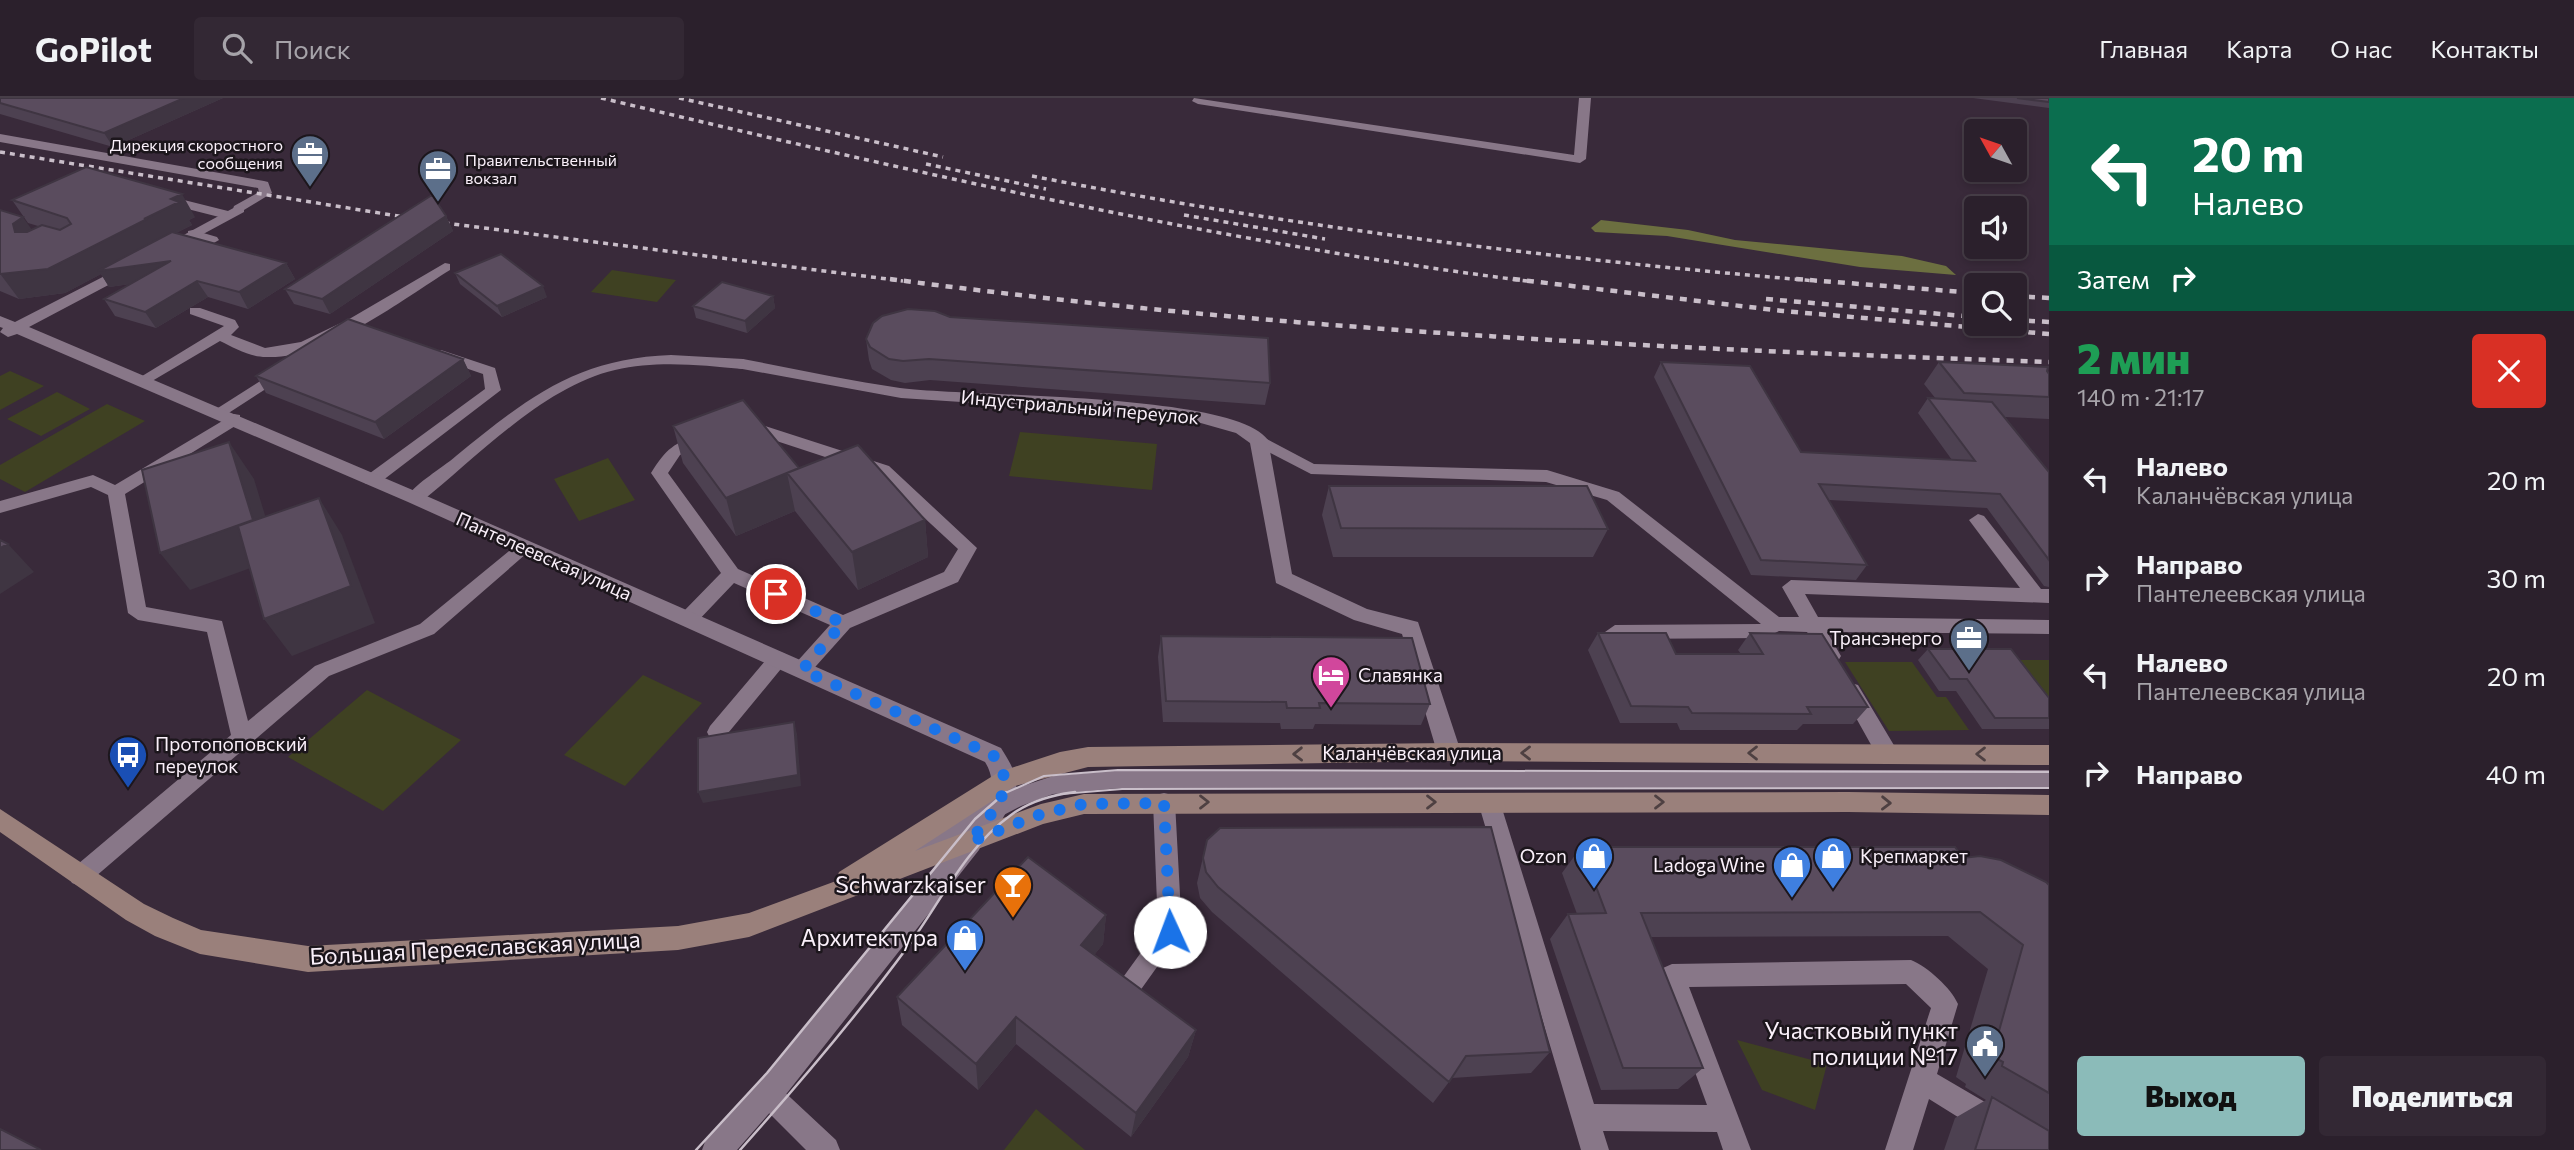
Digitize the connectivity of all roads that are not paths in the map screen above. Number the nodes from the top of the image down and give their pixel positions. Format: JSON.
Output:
{"nodes":[{"id":1,"x":1200,"y":98,"type":"edge"},
{"id":2,"x":1585,"y":98,"type":"edge"},
{"id":3,"x":0,"y":138,"type":"edge"},
{"id":4,"x":155,"y":197,"type":"edge"},
{"id":5,"x":233,"y":212,"type":"junction"},
{"id":6,"x":193,"y":234,"type":"junction"},
{"id":7,"x":212,"y":240,"type":"edge"},
{"id":8,"x":445,"y":267,"type":"dead end"},
{"id":9,"x":195,"y":311,"type":"dead end"},
{"id":10,"x":5,"y":329,"type":"edge"},
{"id":11,"x":220,"y":335,"type":"junction"},
{"id":12,"x":314,"y":343,"type":"junction"},
{"id":13,"x":425,"y":349,"type":"edge"},
{"id":14,"x":743,"y":364,"type":"joint"},
{"id":15,"x":142,"y":381,"type":"junction"},
{"id":16,"x":226,"y":416,"type":"junction"},
{"id":17,"x":1259,"y":440,"type":"junction"},
{"id":18,"x":372,"y":480,"type":"junction"},
{"id":19,"x":116,"y":492,"type":"junction"},
{"id":20,"x":415,"y":498,"type":"junction"},
{"id":21,"x":0,"y":507,"type":"edge"},
{"id":22,"x":1978,"y":520,"type":"dead end"},
{"id":23,"x":524,"y":547,"type":"junction"},
{"id":24,"x":731,"y":574,"type":"junction"},
{"id":25,"x":2042,"y":596,"type":"edge"},
{"id":26,"x":688,"y":619,"type":"junction"},
{"id":27,"x":843,"y":623,"type":"junction"},
{"id":28,"x":1775,"y":624,"type":"junction"},
{"id":29,"x":1813,"y":625,"type":"junction"},
{"id":30,"x":2049,"y":627,"type":"edge"},
{"id":31,"x":1615,"y":632,"type":"edge"},
{"id":32,"x":778,"y":659,"type":"junction"},
{"id":33,"x":802,"y":670,"type":"junction"},
{"id":34,"x":717,"y":732,"type":"edge"},
{"id":35,"x":242,"y":738,"type":"junction"},
{"id":36,"x":1449,"y":752,"type":"junction"},
{"id":37,"x":1887,"y":754,"type":"junction"},
{"id":38,"x":2049,"y":755,"type":"edge"},
{"id":39,"x":1007,"y":779,"type":"junction"},
{"id":40,"x":2049,"y":779,"type":"edge"},
{"id":41,"x":1489,"y":802,"type":"junction"},
{"id":42,"x":1164,"y":803,"type":"junction"},
{"id":43,"x":2049,"y":805,"type":"edge"},
{"id":44,"x":992,"y":810,"type":"junction"},
{"id":45,"x":0,"y":819,"type":"edge"},
{"id":46,"x":970,"y":842,"type":"junction"},
{"id":47,"x":80,"y":876,"type":"junction"},
{"id":48,"x":815,"y":902,"type":"junction"},
{"id":49,"x":1128,"y":987,"type":"edge"},
{"id":50,"x":1922,"y":1080,"type":"junction"},
{"id":51,"x":768,"y":1094,"type":"junction"},
{"id":52,"x":1585,"y":1117,"type":"junction"},
{"id":53,"x":1724,"y":1119,"type":"junction"},
{"id":54,"x":2015,"y":1136,"type":"edge"},
{"id":55,"x":717,"y":1150,"type":"edge"},
{"id":56,"x":826,"y":1150,"type":"edge"},
{"id":57,"x":1595,"y":1150,"type":"edge"},
{"id":58,"x":1737,"y":1150,"type":"edge"},
{"id":59,"x":1899,"y":1150,"type":"edge"}],
"edges":[{"from":1,"to":2,"type":"lane"},
{"from":3,"to":5,"type":"lane"},
{"from":4,"to":5,"type":"lane"},
{"from":5,"to":6,"type":"street"},
{"from":6,"to":7,"type":"lane"},
{"from":6,"to":10,"type":"street"},
{"from":8,"to":12,"type":"lane"},
{"from":9,"to":11,"type":"lane"},
{"from":10,"to":15,"type":"street","name":"Пантелеевская улица"},
{"from":11,"to":12,"type":"lane"},
{"from":11,"to":15,"type":"lane"},
{"from":12,"to":16,"type":"lane"},
{"from":13,"to":18,"type":"lane"},
{"from":14,"to":17,"type":"street","name":"Индустриальный переулок"},
{"from":14,"to":20,"type":"lane"},
{"from":15,"to":16,"type":"street","name":"Пантелеевская улица"},
{"from":16,"to":18,"type":"street","name":"Пантелеевская улица"},
{"from":16,"to":19,"type":"lane"},
{"from":17,"to":28,"type":"lane"},
{"from":17,"to":36,"type":"street"},
{"from":18,"to":20,"type":"street","name":"Пантелеевская улица"},
{"from":19,"to":21,"type":"lane"},
{"from":19,"to":35,"type":"lane"},
{"from":20,"to":23,"type":"street","name":"Пантелеевская улица"},
{"from":22,"to":25,"type":"lane"},
{"from":23,"to":26,"type":"street","name":"Пантелеевская улица"},
{"from":23,"to":35,"type":"lane"},
{"from":24,"to":26,"type":"lane"},
{"from":24,"to":27,"type":"lane"},
{"from":24,"to":27,"type":"lane"},
{"from":25,"to":29,"type":"lane"},
{"from":26,"to":32,"type":"street","name":"Пантелеевская улица"},
{"from":27,"to":33,"type":"lane"},
{"from":28,"to":29,"type":"lane"},
{"from":28,"to":31,"type":"lane"},
{"from":29,"to":30,"type":"lane"},
{"from":29,"to":37,"type":"lane"},
{"from":32,"to":33,"type":"street","name":"Пантелеевская улица"},
{"from":32,"to":34,"type":"lane"},
{"from":33,"to":39,"type":"street","name":"Пантелеевская улица"},
{"from":35,"to":47,"type":"lane"},
{"from":37,"to":36,"type":"main road","name":"Каланчёвская улица","one_way":true},
{"from":36,"to":39,"type":"main road","name":"Каланчёвская улица","one_way":true},
{"from":38,"to":37,"type":"main road","name":"Каланчёвская улица","one_way":true},
{"from":39,"to":44,"type":"street"},
{"from":39,"to":48,"type":"main road","name":"Каланчёвская улица"},
{"from":40,"to":44,"type":"lane"},
{"from":42,"to":41,"type":"main road","one_way":true},
{"from":41,"to":43,"type":"main road","one_way":true},
{"from":41,"to":52,"type":"lane"},
{"from":42,"to":46,"type":"main road"},
{"from":42,"to":49,"type":"lane"},
{"from":44,"to":46,"type":"street"},
{"from":44,"to":48,"type":"lane"},
{"from":45,"to":47,"type":"main road","name":"Большая Переяславская улица"},
{"from":46,"to":48,"type":"main road","name":"Большая Переяславская улица"},
{"from":46,"to":51,"type":"street"},
{"from":47,"to":48,"type":"main road","name":"Большая Переяславская улица"},
{"from":50,"to":53,"type":"lane"},
{"from":50,"to":54,"type":"lane"},
{"from":50,"to":59,"type":"lane"},
{"from":51,"to":55,"type":"street"},
{"from":51,"to":56,"type":"lane"},
{"from":52,"to":53,"type":"lane"},
{"from":52,"to":57,"type":"lane"},
{"from":53,"to":58,"type":"lane"}]}
